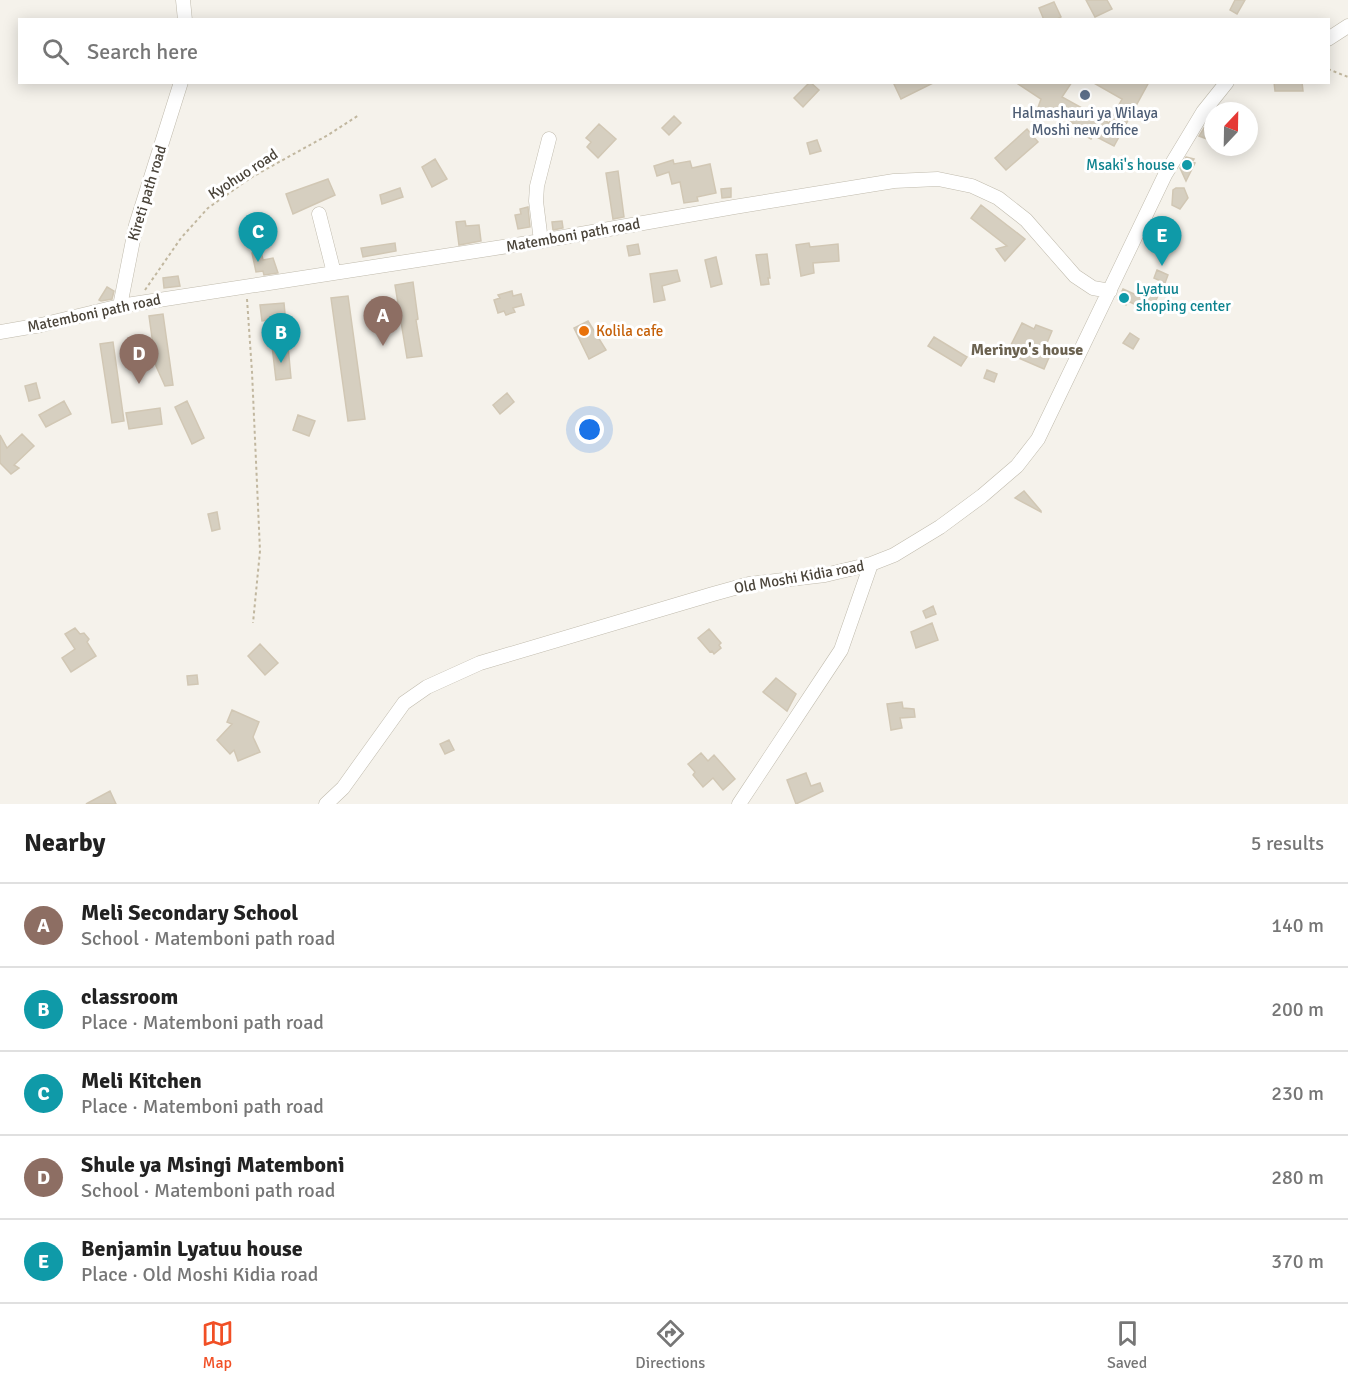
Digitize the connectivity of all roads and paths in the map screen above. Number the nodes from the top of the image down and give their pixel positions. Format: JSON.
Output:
{"nodes":[{"id":1,"x":183,"y":0,"type":"edge"},
{"id":2,"x":185,"y":18,"type":"edge"},
{"id":3,"x":1348,"y":26,"type":"edge"},
{"id":4,"x":1330,"y":38,"type":"edge"},
{"id":5,"x":1330,"y":69,"type":"edge"},
{"id":6,"x":1348,"y":77,"type":"edge"},
{"id":7,"x":180,"y":84,"type":"edge"},
{"id":8,"x":1225,"y":84,"type":"edge"},
{"id":9,"x":360,"y":115,"type":"dead end"},
{"id":10,"x":549,"y":139,"type":"dead end"},
{"id":11,"x":319,"y":214,"type":"dead end"},
{"id":12,"x":541,"y":241,"type":"junction"},
{"id":13,"x":334,"y":273,"type":"junction"},
{"id":14,"x":246,"y":286,"type":"junction"},
{"id":15,"x":1110,"y":291,"type":"junction"},
{"id":16,"x":138,"y":303,"type":"junction"},
{"id":17,"x":120,"y":306,"type":"junction"},
{"id":18,"x":0,"y":332,"type":"edge"},
{"id":19,"x":871,"y":564,"type":"junction"},
{"id":20,"x":253,"y":623,"type":"dead end"},
{"id":21,"x":326,"y":804,"type":"edge"},
{"id":22,"x":739,"y":804,"type":"edge"}],
"edges":[{"from":1,"to":2,"type":"street"},
{"from":3,"to":4,"type":"street"},
{"from":5,"to":6,"type":"path"},
{"from":7,"to":17,"type":"street","name":"Kireti path road"},
{"from":8,"to":15,"type":"street","name":"Old Moshi Kidia road"},
{"from":9,"to":16,"type":"path","name":"Kyohuo road"},
{"from":10,"to":12,"type":"street"},
{"from":11,"to":13,"type":"street"},
{"from":12,"to":13,"type":"street","name":"Matemboni path road"},
{"from":12,"to":15,"type":"street","name":"Matemboni path road"},
{"from":13,"to":14,"type":"street","name":"Matemboni path road"},
{"from":14,"to":16,"type":"street","name":"Matemboni path road"},
{"from":14,"to":20,"type":"path"},
{"from":15,"to":19,"type":"street","name":"Old Moshi Kidia road"},
{"from":16,"to":17,"type":"street","name":"Matemboni path road"},
{"from":17,"to":18,"type":"street","name":"Matemboni path road"},
{"from":19,"to":21,"type":"street","name":"Old Moshi Kidia road"},
{"from":19,"to":22,"type":"street"}]}
